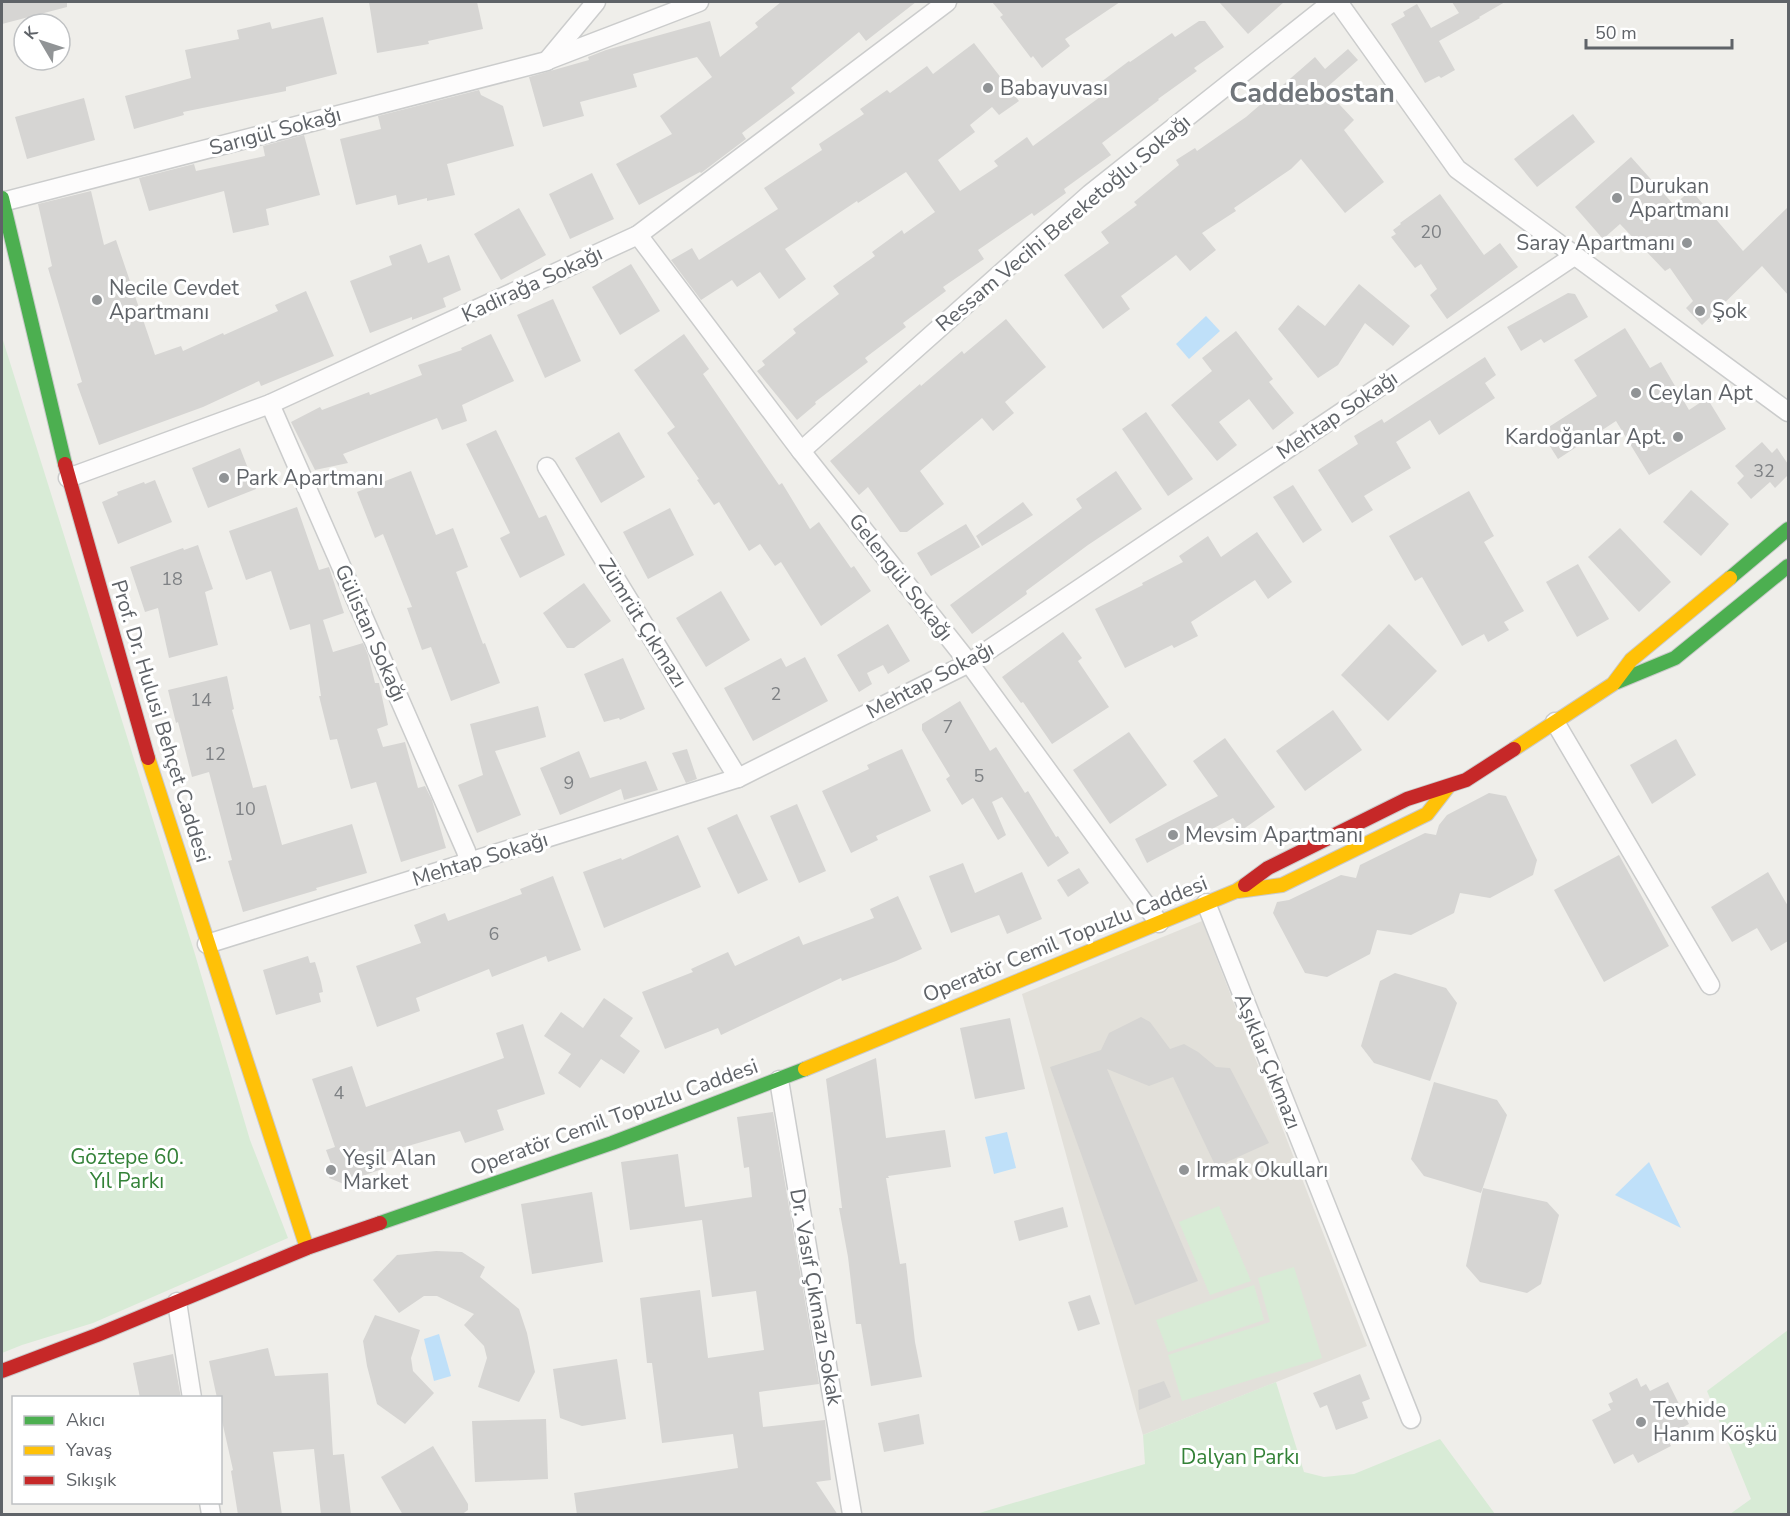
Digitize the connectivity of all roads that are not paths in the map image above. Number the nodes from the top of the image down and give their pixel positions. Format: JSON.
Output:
{"nodes":[{"id":1,"x":596,"y":2,"type":"edge"},
{"id":2,"x":699,"y":2,"type":"edge"},
{"id":3,"x":947,"y":2,"type":"edge"},
{"id":4,"x":1332,"y":2,"type":"edge"},
{"id":5,"x":1338,"y":2,"type":"edge"},
{"id":6,"x":547,"y":61,"type":"junction"},
{"id":7,"x":2,"y":200,"type":"edge"},
{"id":8,"x":638,"y":235,"type":"junction"},
{"id":9,"x":1574,"y":256,"type":"junction"},
{"id":10,"x":270,"y":404,"type":"junction"},
{"id":11,"x":1788,"y":412,"type":"edge"},
{"id":12,"x":801,"y":451,"type":"junction"},
{"id":13,"x":547,"y":467,"type":"dead end"},
{"id":14,"x":68,"y":478,"type":"junction"},
{"id":15,"x":1788,"y":529,"type":"edge"},
{"id":16,"x":1788,"y":566,"type":"edge"},
{"id":17,"x":969,"y":663,"type":"junction"},
{"id":18,"x":1613,"y":684,"type":"junction"},
{"id":19,"x":1555,"y":722,"type":"junction"},
{"id":20,"x":738,"y":778,"type":"junction"},
{"id":21,"x":1448,"y":787,"type":"junction"},
{"id":22,"x":469,"y":862,"type":"junction"},
{"id":23,"x":1236,"y":891,"type":"junction"},
{"id":24,"x":1206,"y":903,"type":"junction"},
{"id":25,"x":1160,"y":923,"type":"junction"},
{"id":26,"x":207,"y":944,"type":"junction"},
{"id":27,"x":1710,"y":985,"type":"dead end"},
{"id":28,"x":779,"y":1080,"type":"junction"},
{"id":29,"x":307,"y":1248,"type":"junction"},
{"id":30,"x":177,"y":1302,"type":"junction"},
{"id":31,"x":2,"y":1371,"type":"edge"},
{"id":32,"x":192,"y":1396,"type":"edge"},
{"id":33,"x":1411,"y":1419,"type":"dead end"},
{"id":34,"x":852,"y":1515,"type":"edge"}],
"edges":[{"from":1,"to":6,"type":"street"},
{"from":2,"to":6,"type":"street","name":"Sarıgül Sokağı"},
{"from":3,"to":8,"type":"street","name":"Kadirağa Sokağı"},
{"from":4,"to":12,"type":"street","name":"Ressam Vecihi Bereketoğlu Sokağı"},
{"from":5,"to":9,"type":"street"},
{"from":6,"to":7,"type":"street","name":"Sarıgül Sokağı"},
{"from":7,"to":14,"type":"main road","name":"Prof. Dr. Hulusi Behçet Caddesi"},
{"from":8,"to":10,"type":"street","name":"Kadirağa Sokağı"},
{"from":8,"to":12,"type":"street","name":"Gelengül Sokağı"},
{"from":9,"to":11,"type":"street"},
{"from":9,"to":17,"type":"street","name":"Mehtap Sokağı"},
{"from":10,"to":14,"type":"street","name":"Kadirağa Sokağı"},
{"from":10,"to":22,"type":"street","name":"Gülistan Sokağı"},
{"from":12,"to":17,"type":"street","name":"Gelengül Sokağı"},
{"from":13,"to":20,"type":"street","name":"Zümrüt Çıkmazı"},
{"from":14,"to":26,"type":"main road","name":"Prof. Dr. Hulusi Behçet Caddesi"},
{"from":15,"to":18,"type":"main road","name":"Operatör Cemil Topuzlu Caddesi"},
{"from":16,"to":18,"type":"main road","name":"Operatör Cemil Topuzlu Caddesi"},
{"from":17,"to":20,"type":"street","name":"Mehtap Sokağı"},
{"from":17,"to":25,"type":"street","name":"Gelengül Sokağı"},
{"from":18,"to":19,"type":"main road","name":"Operatör Cemil Topuzlu Caddesi"},
{"from":19,"to":21,"type":"main road","name":"Operatör Cemil Topuzlu Caddesi"},
{"from":19,"to":27,"type":"street"},
{"from":20,"to":22,"type":"street","name":"Mehtap Sokağı"},
{"from":21,"to":23,"type":"main road","name":"Operatör Cemil Topuzlu Caddesi"},
{"from":21,"to":23,"type":"main road","name":"Operatör Cemil Topuzlu Caddesi"},
{"from":22,"to":26,"type":"street","name":"Mehtap Sokağı"},
{"from":23,"to":24,"type":"main road","name":"Operatör Cemil Topuzlu Caddesi"},
{"from":24,"to":25,"type":"main road","name":"Operatör Cemil Topuzlu Caddesi"},
{"from":24,"to":33,"type":"street","name":"Aşıklar Çıkmazı"},
{"from":25,"to":28,"type":"main road","name":"Operatör Cemil Topuzlu Caddesi"},
{"from":26,"to":29,"type":"main road","name":"Prof. Dr. Hulusi Behçet Caddesi"},
{"from":28,"to":29,"type":"main road","name":"Operatör Cemil Topuzlu Caddesi"},
{"from":28,"to":34,"type":"street","name":"Dr. Vasıf Çıkmazı Sokak"},
{"from":29,"to":30,"type":"main road","name":"Operatör Cemil Topuzlu Caddesi"},
{"from":30,"to":31,"type":"main road","name":"Operatör Cemil Topuzlu Caddesi"},
{"from":30,"to":32,"type":"street"}]}
